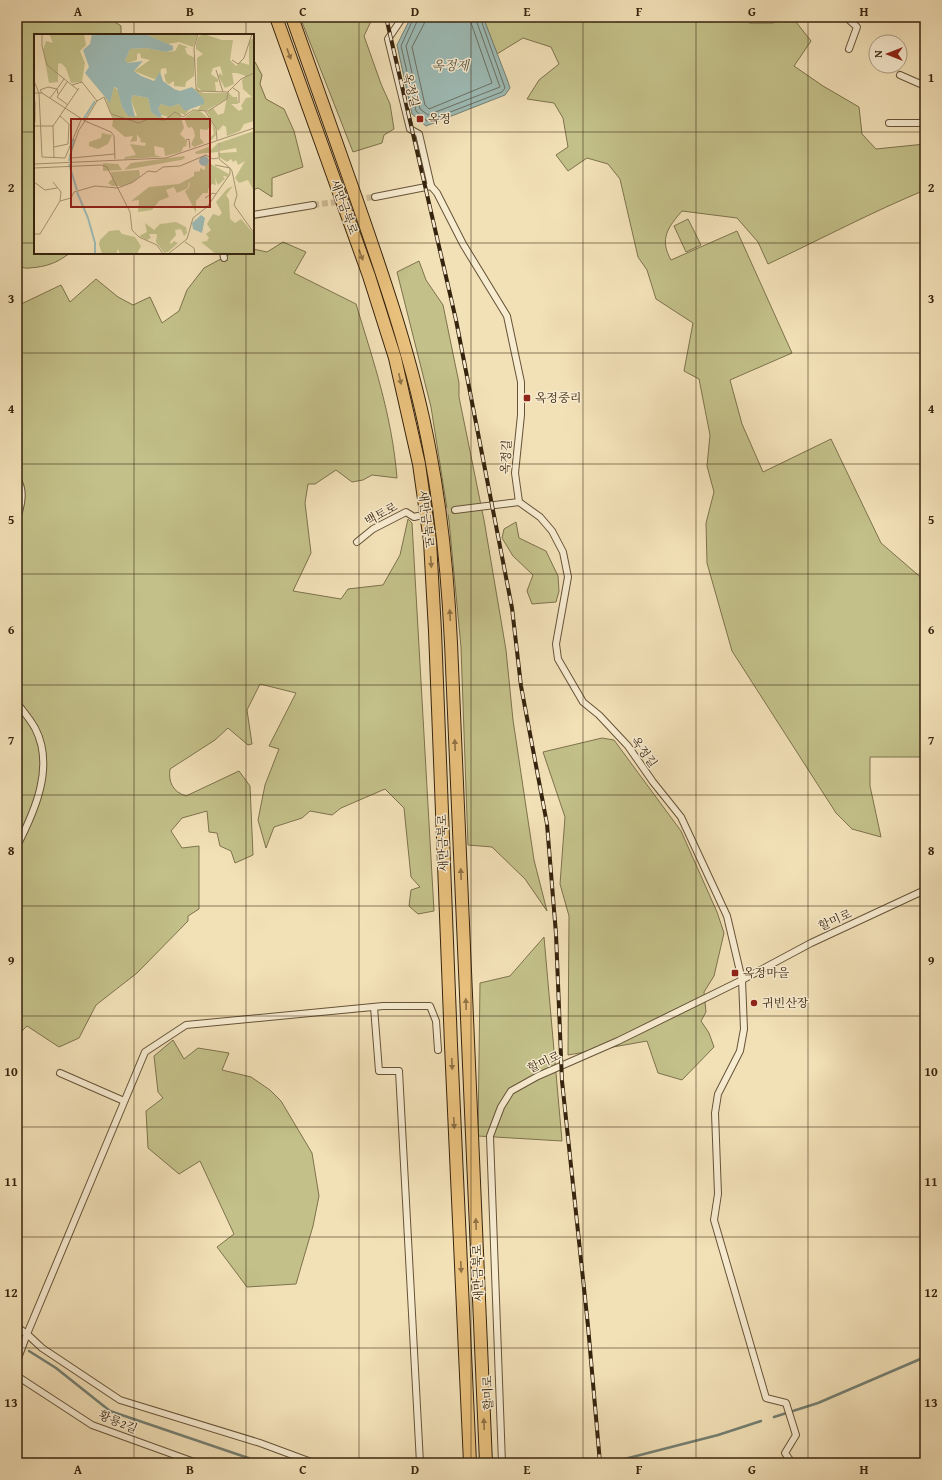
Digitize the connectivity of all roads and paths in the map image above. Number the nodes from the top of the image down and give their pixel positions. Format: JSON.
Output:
{"nodes":[{"id":1,"x":276,"y":17,"type":"edge"},
{"id":2,"x":292,"y":17,"type":"edge"},
{"id":3,"x":403,"y":17,"type":"edge"},
{"id":4,"x":846,"y":17,"type":"edge"},
{"id":5,"x":849,"y":49,"type":"dead end"},
{"id":6,"x":900,"y":75,"type":"dead end"},
{"id":7,"x":925,"y":86,"type":"edge"},
{"id":8,"x":925,"y":121,"type":"edge"},
{"id":9,"x":889,"y":123,"type":"dead end"},
{"id":10,"x":431,"y":186,"type":"junction"},
{"id":11,"x":375,"y":197,"type":"tunnel mouth"},
{"id":12,"x":313,"y":205,"type":"tunnel mouth"},
{"id":13,"x":254,"y":215,"type":"edge"},
{"id":14,"x":17,"y":479,"type":"edge"},
{"id":15,"x":520,"y":502,"type":"junction"},
{"id":16,"x":455,"y":510,"type":"tunnel mouth"},
{"id":17,"x":418,"y":516,"type":"tunnel mouth"},
{"id":18,"x":17,"y":518,"type":"edge"},
{"id":19,"x":357,"y":542,"type":"dead end"},
{"id":20,"x":17,"y":703,"type":"edge"},
{"id":21,"x":17,"y":846,"type":"edge"},
{"id":22,"x":925,"y":890,"type":"edge"},
{"id":23,"x":742,"y":980,"type":"junction"},
{"id":24,"x":374,"y":1007,"type":"junction"},
{"id":25,"x":438,"y":1050,"type":"dead end"},
{"id":26,"x":60,"y":1073,"type":"dead end"},
{"id":27,"x":124,"y":1101,"type":"junction"},
{"id":28,"x":17,"y":1327,"type":"edge"},
{"id":29,"x":27,"y":1334,"type":"junction"},
{"id":30,"x":17,"y":1361,"type":"edge"},
{"id":31,"x":17,"y":1376,"type":"edge"},
{"id":32,"x":197,"y":1463,"type":"edge"},
{"id":33,"x":314,"y":1463,"type":"edge"},
{"id":34,"x":420,"y":1463,"type":"edge"},
{"id":35,"x":470,"y":1463,"type":"edge"},
{"id":36,"x":486,"y":1463,"type":"edge"},
{"id":37,"x":502,"y":1463,"type":"edge"},
{"id":38,"x":792,"y":1463,"type":"edge"}],
"edges":[{"from":1,"to":35,"type":"highway","name":"새만금북로","one_way":true},
{"from":36,"to":2,"type":"highway","name":"새만금북로","one_way":true},
{"from":3,"to":10,"type":"street","name":"옥정길"},
{"from":4,"to":5,"type":"street"},
{"from":6,"to":7,"type":"street"},
{"from":8,"to":9,"type":"street"},
{"from":10,"to":11,"type":"street"},
{"from":10,"to":15,"type":"street","name":"옥정길"},
{"from":12,"to":13,"type":"street"},
{"from":14,"to":18,"type":"street"},
{"from":15,"to":16,"type":"street"},
{"from":15,"to":23,"type":"street","name":"옥정길"},
{"from":17,"to":19,"type":"street","name":"백토로"},
{"from":20,"to":21,"type":"street"},
{"from":22,"to":23,"type":"street","name":"할미로"},
{"from":23,"to":37,"type":"street","name":"할미로"},
{"from":23,"to":38,"type":"street","name":"옥정길"},
{"from":24,"to":25,"type":"street"},
{"from":24,"to":27,"type":"street"},
{"from":24,"to":34,"type":"street"},
{"from":26,"to":27,"type":"street"},
{"from":27,"to":29,"type":"street"},
{"from":28,"to":29,"type":"street"},
{"from":29,"to":30,"type":"street"},
{"from":29,"to":33,"type":"street"},
{"from":31,"to":32,"type":"street","name":"황룡2길"}]}
